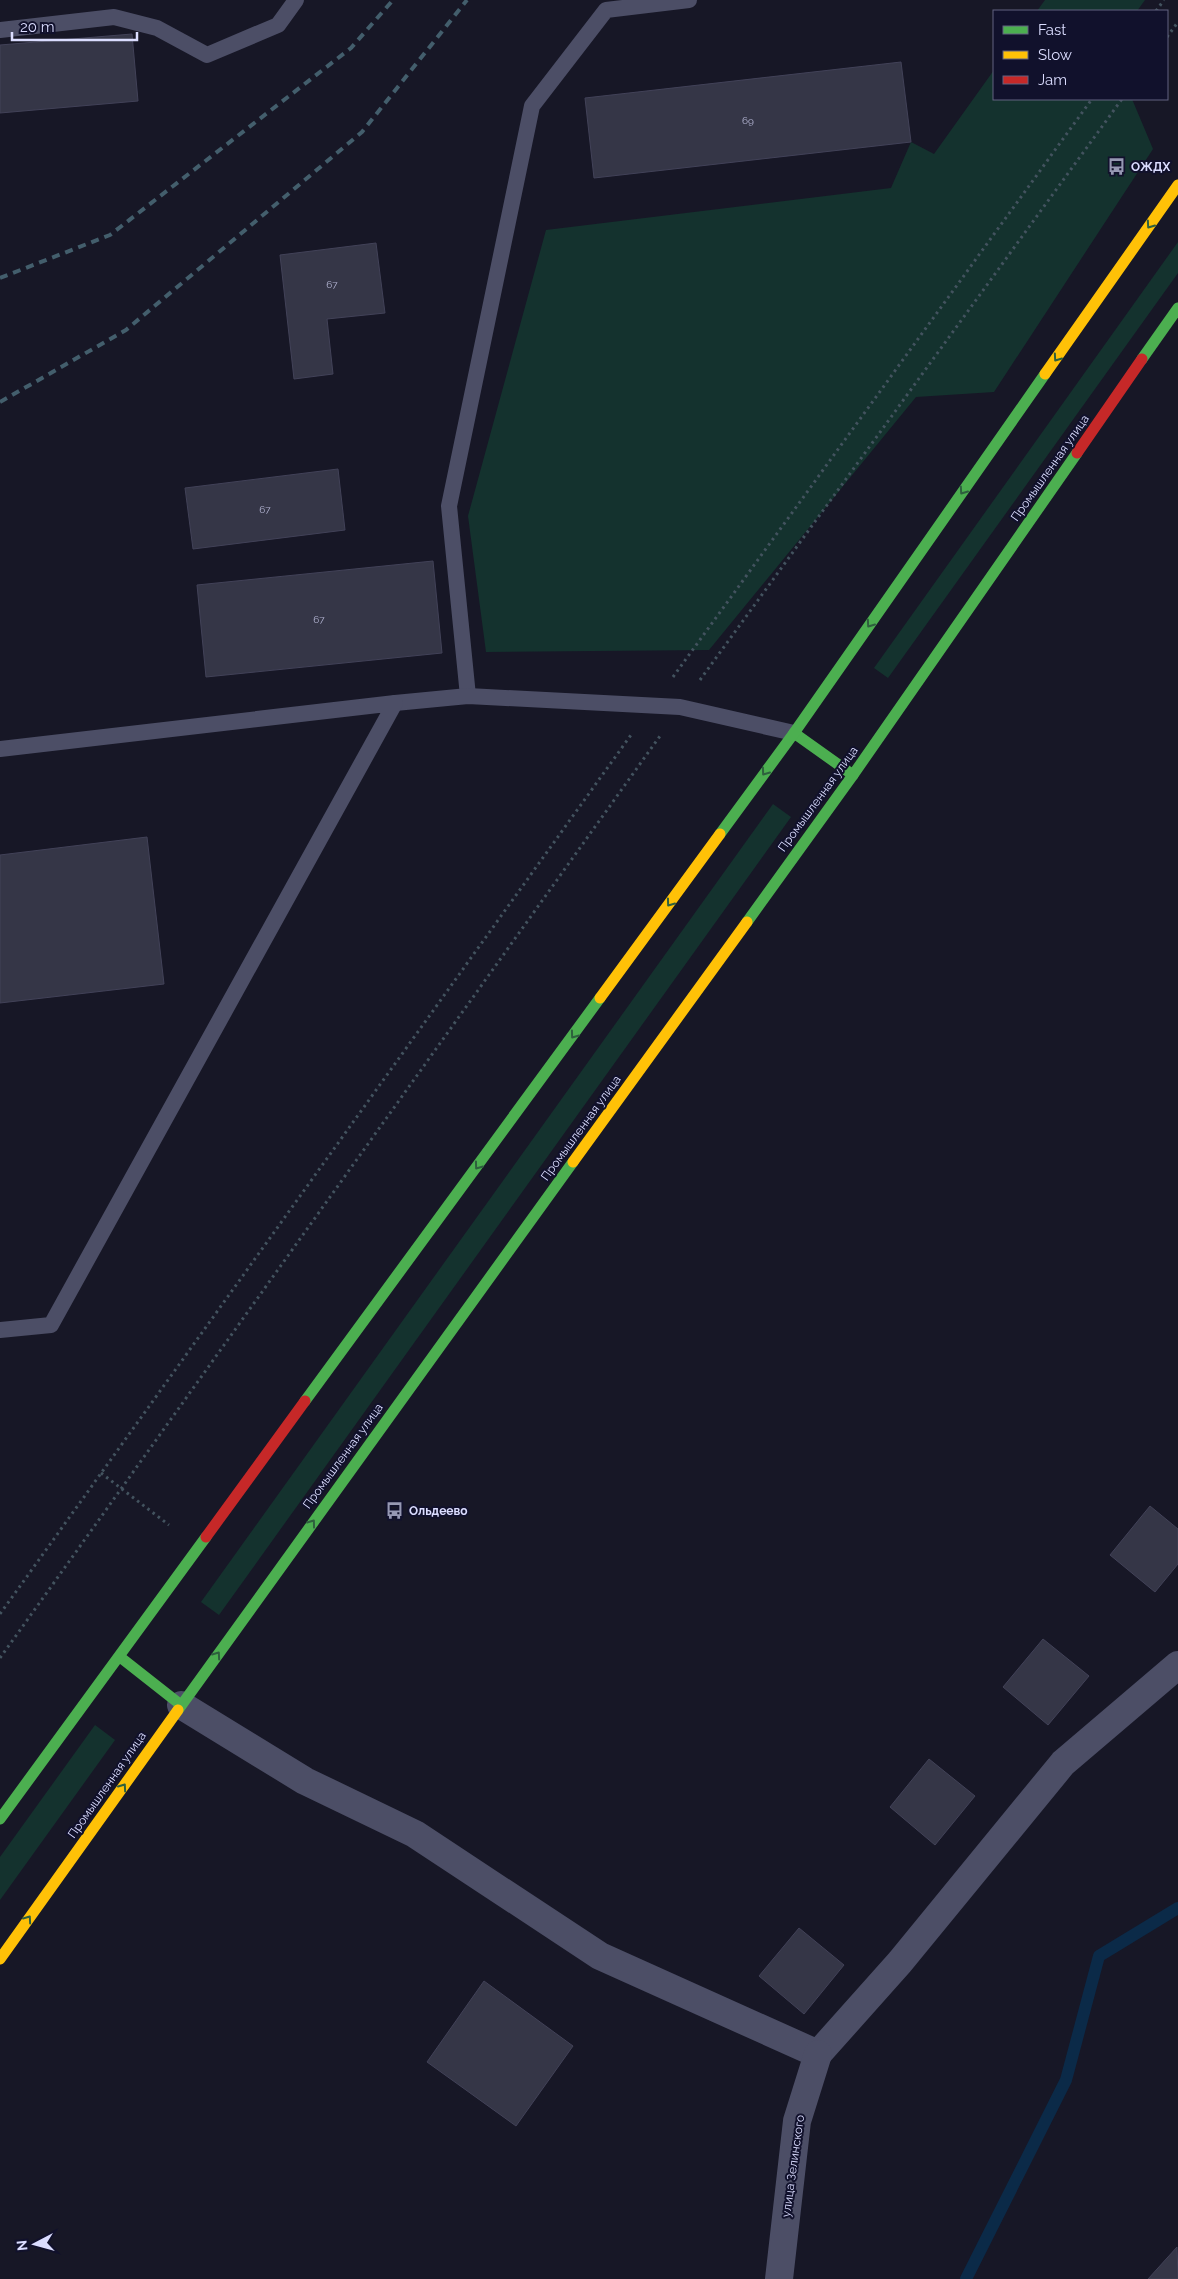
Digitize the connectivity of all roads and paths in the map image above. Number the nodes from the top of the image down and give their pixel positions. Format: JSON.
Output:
{"nodes":[{"id":1,"x":296,"y":0,"type":"edge"},
{"id":2,"x":689,"y":0,"type":"edge"},
{"id":3,"x":1178,"y":22,"type":"edge"},
{"id":4,"x":0,"y":30,"type":"edge"},
{"id":5,"x":1168,"y":36,"type":"edge"},
{"id":6,"x":1091,"y":100,"type":"edge"},
{"id":7,"x":1121,"y":100,"type":"edge"},
{"id":8,"x":1178,"y":185,"type":"edge"},
{"id":9,"x":1178,"y":308,"type":"edge"},
{"id":10,"x":468,"y":696,"type":"junction"},
{"id":11,"x":395,"y":703,"type":"junction"},
{"id":12,"x":652,"y":706,"type":"junction"},
{"id":13,"x":680,"y":708,"type":"junction"},
{"id":14,"x":794,"y":733,"type":"junction"},
{"id":15,"x":0,"y":749,"type":"edge"},
{"id":16,"x":852,"y":775,"type":"junction"},
{"id":17,"x":0,"y":1330,"type":"edge"},
{"id":18,"x":101,"y":1473,"type":"junction"},
{"id":19,"x":121,"y":1489,"type":"junction"},
{"id":20,"x":153,"y":1513,"type":"dead end"},
{"id":21,"x":0,"y":1614,"type":"edge"},
{"id":22,"x":0,"y":1658,"type":"edge"},
{"id":23,"x":120,"y":1658,"type":"junction"},
{"id":24,"x":1178,"y":1665,"type":"edge"},
{"id":25,"x":181,"y":1705,"type":"junction"},
{"id":26,"x":0,"y":1819,"type":"edge"},
{"id":27,"x":0,"y":1959,"type":"edge"},
{"id":28,"x":818,"y":2054,"type":"junction"},
{"id":29,"x":779,"y":2279,"type":"edge"}],
"edges":[{"from":1,"to":4,"type":"lane"},
{"from":2,"to":10,"type":"lane"},
{"from":3,"to":5,"type":"path"},
{"from":6,"to":12,"type":"path"},
{"from":7,"to":13,"type":"path"},
{"from":8,"to":14,"type":"main road","one_way":true},
{"from":9,"to":16,"type":"main road","name":"Промышленная улица"},
{"from":10,"to":11,"type":"lane"},
{"from":10,"to":12,"type":"lane"},
{"from":11,"to":15,"type":"lane"},
{"from":11,"to":17,"type":"lane"},
{"from":12,"to":13,"type":"lane"},
{"from":12,"to":18,"type":"path"},
{"from":13,"to":14,"type":"lane"},
{"from":13,"to":19,"type":"path"},
{"from":14,"to":16,"type":"main road"},
{"from":14,"to":23,"type":"main road","one_way":true},
{"from":25,"to":16,"type":"main road","name":"Промышленная улица","one_way":true},
{"from":18,"to":19,"type":"path"},
{"from":18,"to":21,"type":"path"},
{"from":19,"to":20,"type":"path"},
{"from":19,"to":22,"type":"path"},
{"from":23,"to":25,"type":"main road"},
{"from":23,"to":26,"type":"main road"},
{"from":24,"to":28,"type":"street"},
{"from":27,"to":25,"type":"main road","name":"Промышленная улица","one_way":true},
{"from":25,"to":28,"type":"street"},
{"from":28,"to":29,"type":"street","name":"улица Зелинского"}]}
